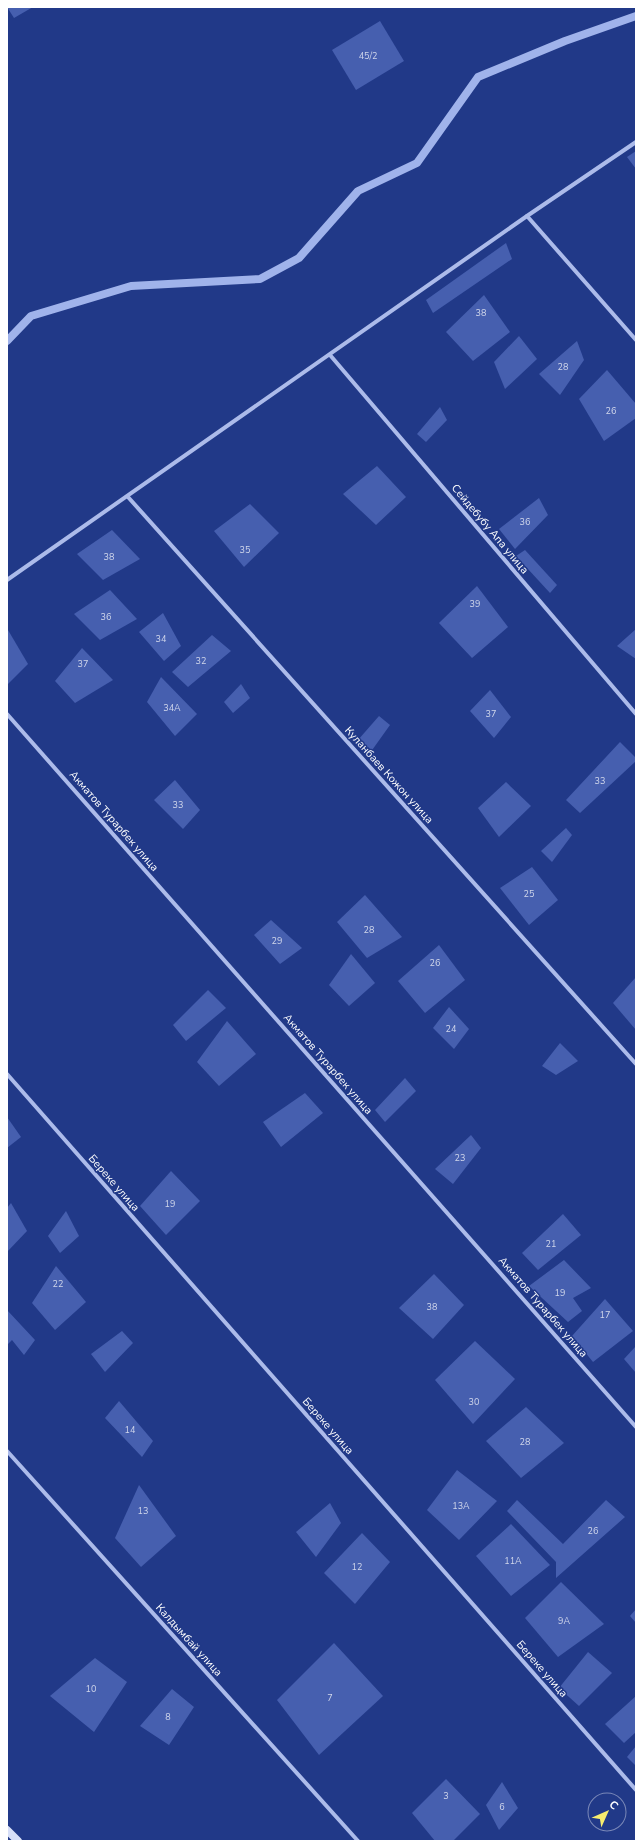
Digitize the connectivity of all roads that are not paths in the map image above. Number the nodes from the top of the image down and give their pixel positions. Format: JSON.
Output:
{"nodes":[{"id":1,"x":636,"y":142,"type":"edge"},
{"id":2,"x":527,"y":216,"type":"junction"},
{"id":3,"x":636,"y":340,"type":"edge"},
{"id":4,"x":330,"y":355,"type":"junction"},
{"id":5,"x":128,"y":497,"type":"junction"},
{"id":6,"x":7,"y":580,"type":"edge"},
{"id":7,"x":7,"y":714,"type":"edge"},
{"id":8,"x":636,"y":714,"type":"edge"},
{"id":9,"x":636,"y":1064,"type":"edge"},
{"id":10,"x":7,"y":1074,"type":"edge"},
{"id":11,"x":636,"y":1427,"type":"edge"},
{"id":12,"x":7,"y":1452,"type":"edge"},
{"id":13,"x":636,"y":1790,"type":"edge"},
{"id":14,"x":7,"y":1830,"type":"edge"},
{"id":15,"x":18,"y":1841,"type":"edge"},
{"id":16,"x":358,"y":1841,"type":"edge"}],
"edges":[{"from":1,"to":2,"type":"street"},
{"from":2,"to":3,"type":"street"},
{"from":2,"to":4,"type":"street"},
{"from":4,"to":5,"type":"street"},
{"from":4,"to":8,"type":"street","name":"Сейдебубу Апа улица"},
{"from":5,"to":6,"type":"street"},
{"from":5,"to":9,"type":"street","name":"Куланбаев Кожон улица"},
{"from":7,"to":11,"type":"street","name":"Акматов Турарбек улица"},
{"from":10,"to":13,"type":"street","name":"Береке улица"},
{"from":12,"to":16,"type":"street","name":"Калдымбай улица"},
{"from":14,"to":15,"type":"street"}]}
